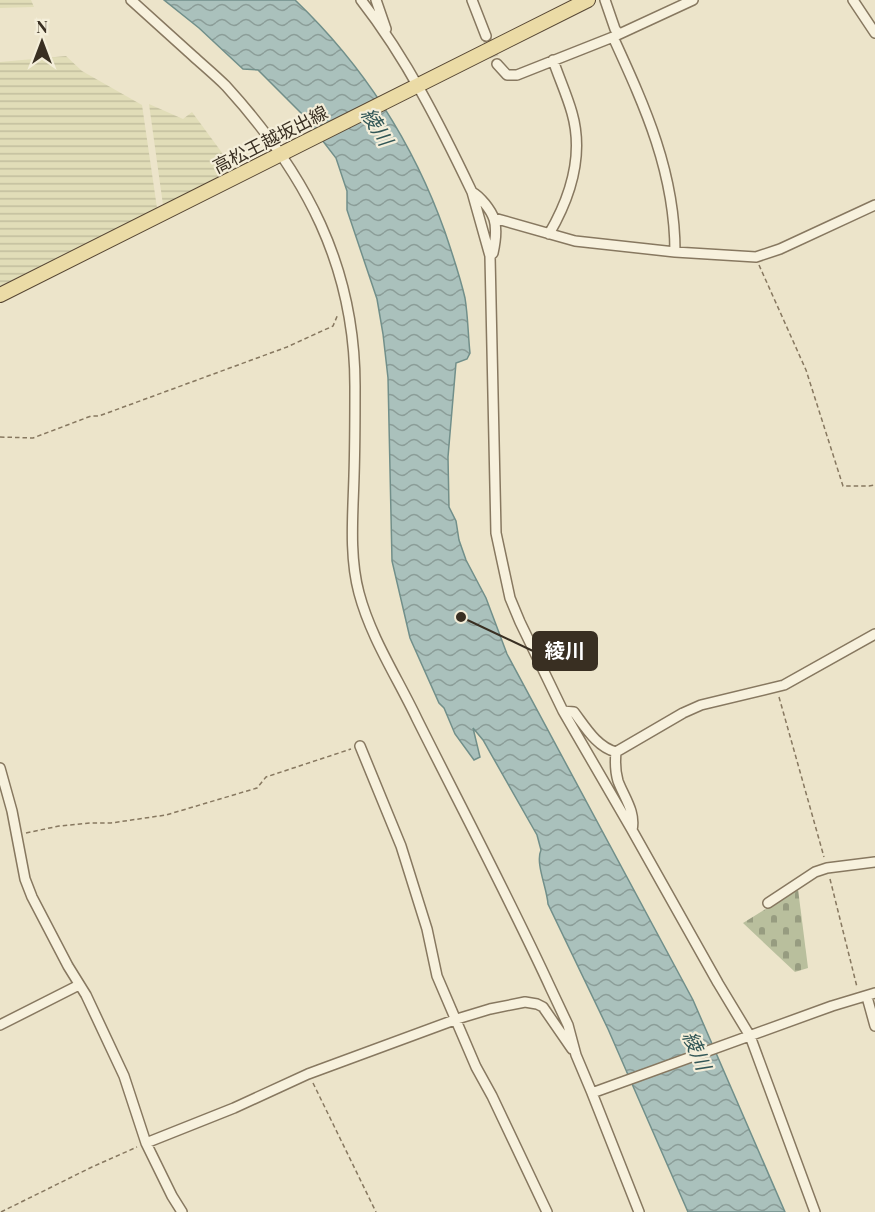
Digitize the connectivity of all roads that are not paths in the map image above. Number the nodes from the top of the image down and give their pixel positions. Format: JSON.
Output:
{"nodes":[{"id":1,"x":131,"y":0,"type":"edge"},
{"id":2,"x":361,"y":0,"type":"edge"},
{"id":3,"x":376,"y":0,"type":"edge"},
{"id":4,"x":472,"y":0,"type":"edge"},
{"id":5,"x":588,"y":0,"type":"edge"},
{"id":6,"x":605,"y":0,"type":"edge"},
{"id":7,"x":693,"y":0,"type":"edge"},
{"id":8,"x":853,"y":0,"type":"edge"},
{"id":9,"x":875,"y":33,"type":"edge"},
{"id":10,"x":616,"y":35,"type":"junction"},
{"id":11,"x":486,"y":36,"type":"tunnel mouth"},
{"id":12,"x":389,"y":37,"type":"junction"},
{"id":13,"x":553,"y":60,"type":"junction"},
{"id":14,"x":497,"y":64,"type":"dead end"},
{"id":15,"x":414,"y":87,"type":"junction"},
{"id":16,"x":286,"y":151,"type":"junction"},
{"id":17,"x":472,"y":192,"type":"junction"},
{"id":18,"x":875,"y":205,"type":"edge"},
{"id":19,"x":494,"y":218,"type":"junction"},
{"id":20,"x":549,"y":234,"type":"junction"},
{"id":21,"x":675,"y":252,"type":"junction"},
{"id":22,"x":490,"y":256,"type":"junction"},
{"id":23,"x":0,"y":295,"type":"edge"},
{"id":24,"x":875,"y":634,"type":"edge"},
{"id":25,"x":563,"y":711,"type":"junction"},
{"id":26,"x":360,"y":746,"type":"road end"},
{"id":27,"x":616,"y":752,"type":"junction"},
{"id":28,"x":0,"y":768,"type":"edge"},
{"id":29,"x":632,"y":830,"type":"junction"},
{"id":30,"x":875,"y":862,"type":"edge"},
{"id":31,"x":768,"y":903,"type":"dead end"},
{"id":32,"x":79,"y":985,"type":"junction"},
{"id":33,"x":871,"y":995,"type":"edge"},
{"id":34,"x":457,"y":1019,"type":"junction"},
{"id":35,"x":0,"y":1025,"type":"edge"},
{"id":36,"x":875,"y":1026,"type":"edge"},
{"id":37,"x":746,"y":1037,"type":"junction"},
{"id":38,"x":576,"y":1055,"type":"junction"},
{"id":39,"x":594,"y":1092,"type":"junction"},
{"id":40,"x":146,"y":1143,"type":"junction"},
{"id":41,"x":182,"y":1212,"type":"edge"},
{"id":42,"x":547,"y":1212,"type":"edge"},
{"id":43,"x":639,"y":1212,"type":"edge"},
{"id":44,"x":815,"y":1212,"type":"edge"}],
"edges":[{"from":1,"to":16,"type":"street"},
{"from":2,"to":12,"type":"street"},
{"from":3,"to":12,"type":"street"},
{"from":4,"to":11,"type":"street"},
{"from":5,"to":15,"type":"main road","name":"高松王越坂出線"},
{"from":6,"to":10,"type":"street"},
{"from":7,"to":10,"type":"street"},
{"from":8,"to":9,"type":"street"},
{"from":10,"to":13,"type":"street"},
{"from":10,"to":21,"type":"street"},
{"from":12,"to":15,"type":"street"},
{"from":13,"to":14,"type":"street"},
{"from":13,"to":20,"type":"street"},
{"from":15,"to":16,"type":"main road","name":"高松王越坂出線"},
{"from":15,"to":17,"type":"street"},
{"from":16,"to":23,"type":"main road","name":"高松王越坂出線"},
{"from":16,"to":38,"type":"street"},
{"from":17,"to":19,"type":"street"},
{"from":17,"to":22,"type":"street"},
{"from":18,"to":21,"type":"street"},
{"from":19,"to":20,"type":"street"},
{"from":19,"to":22,"type":"street"},
{"from":20,"to":21,"type":"street"},
{"from":22,"to":25,"type":"street"},
{"from":24,"to":27,"type":"street"},
{"from":25,"to":27,"type":"street"},
{"from":25,"to":29,"type":"street"},
{"from":26,"to":34,"type":"street"},
{"from":27,"to":29,"type":"street"},
{"from":28,"to":32,"type":"street"},
{"from":29,"to":37,"type":"street"},
{"from":30,"to":31,"type":"street"},
{"from":32,"to":35,"type":"street"},
{"from":32,"to":40,"type":"street"},
{"from":33,"to":36,"type":"street"},
{"from":33,"to":37,"type":"street"},
{"from":34,"to":38,"type":"street"},
{"from":34,"to":40,"type":"street"},
{"from":34,"to":42,"type":"street"},
{"from":37,"to":39,"type":"street"},
{"from":37,"to":44,"type":"street"},
{"from":38,"to":39,"type":"street"},
{"from":39,"to":43,"type":"street"},
{"from":40,"to":41,"type":"street"}]}
